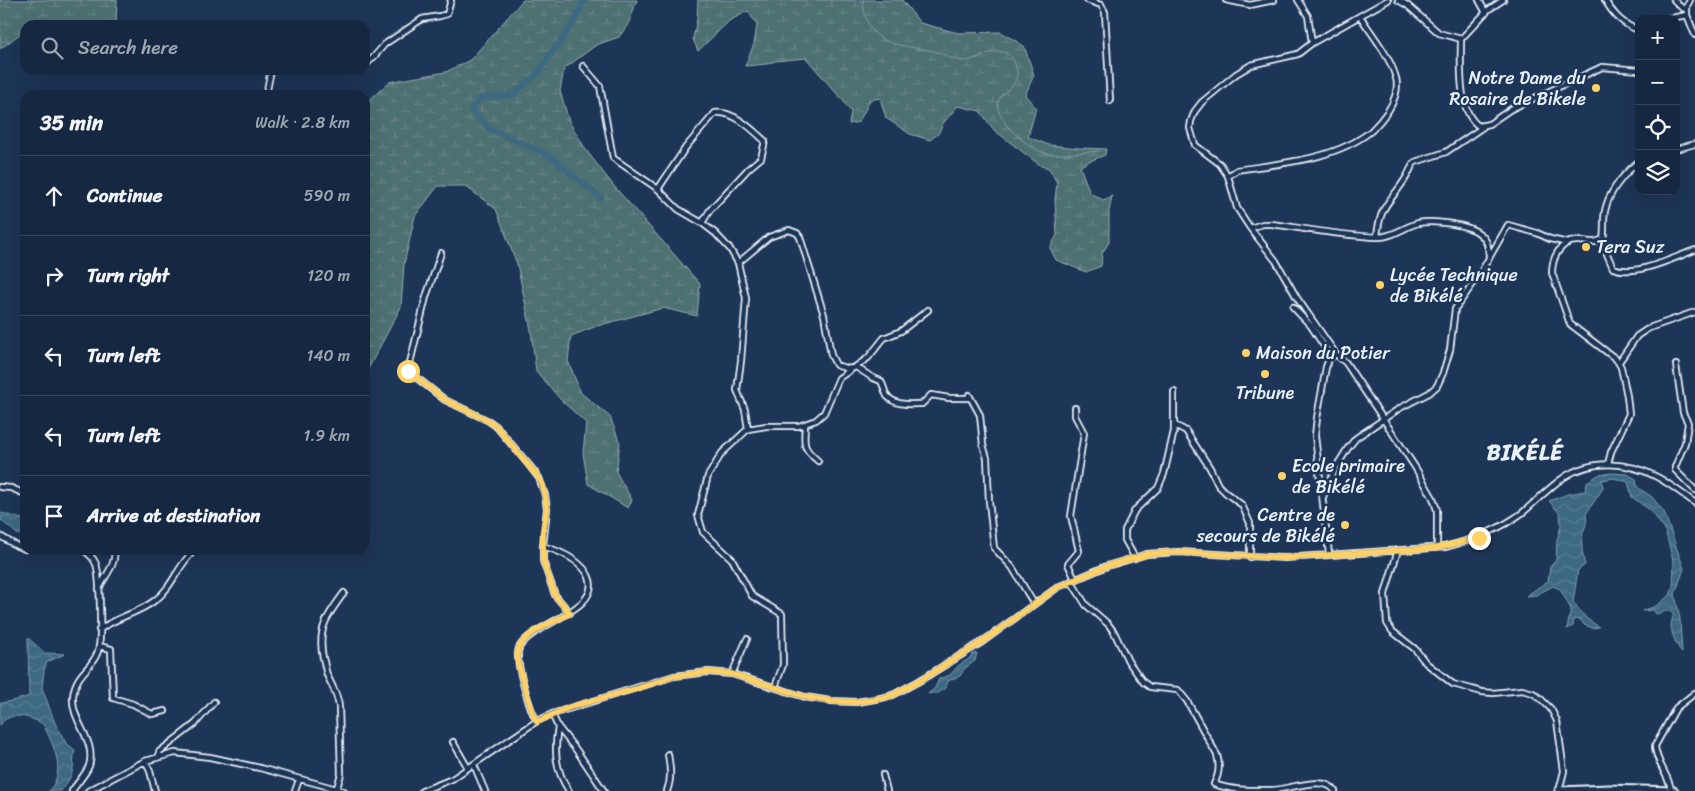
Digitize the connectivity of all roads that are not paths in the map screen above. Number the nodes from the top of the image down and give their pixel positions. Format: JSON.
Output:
{"nodes":[{"id":1,"x":451,"y":0,"type":"edge"},
{"id":2,"x":1086,"y":0,"type":"edge"},
{"id":3,"x":1226,"y":0,"type":"edge"},
{"id":4,"x":1274,"y":0,"type":"edge"},
{"id":5,"x":1298,"y":0,"type":"edge"},
{"id":6,"x":1388,"y":0,"type":"edge"},
{"id":7,"x":1398,"y":0,"type":"edge"},
{"id":8,"x":1479,"y":0,"type":"edge"},
{"id":9,"x":1503,"y":0,"type":"edge"},
{"id":10,"x":1605,"y":0,"type":"edge"},
{"id":11,"x":1674,"y":0,"type":"edge"},
{"id":12,"x":1690,"y":0,"type":"edge"},
{"id":13,"x":1687,"y":9,"type":"junction"},
{"id":14,"x":1486,"y":13,"type":"junction"},
{"id":15,"x":1687,"y":15,"type":"junction"},
{"id":16,"x":1360,"y":16,"type":"junction"},
{"id":17,"x":1680,"y":16,"type":"edge"},
{"id":18,"x":1635,"y":29,"type":"edge"},
{"id":19,"x":1695,"y":35,"type":"edge"},
{"id":20,"x":1461,"y":39,"type":"junction"},
{"id":21,"x":1312,"y":43,"type":"junction"},
{"id":22,"x":370,"y":60,"type":"edge"},
{"id":23,"x":584,"y":66,"type":"dead end"},
{"id":24,"x":1635,"y":70,"type":"edge"},
{"id":25,"x":269,"y":75,"type":"edge"},
{"id":26,"x":267,"y":90,"type":"edge"},
{"id":27,"x":1110,"y":101,"type":"dead end"},
{"id":28,"x":1484,"y":126,"type":"junction"},
{"id":29,"x":1695,"y":144,"type":"edge"},
{"id":30,"x":1680,"y":148,"type":"edge"},
{"id":31,"x":1635,"y":165,"type":"edge"},
{"id":32,"x":1228,"y":176,"type":"junction"},
{"id":33,"x":658,"y":189,"type":"junction"},
{"id":34,"x":702,"y":223,"type":"junction"},
{"id":35,"x":1250,"y":228,"type":"junction"},
{"id":36,"x":1377,"y":237,"type":"junction"},
{"id":37,"x":1603,"y":239,"type":"junction"},
{"id":38,"x":1568,"y":243,"type":"junction"},
{"id":39,"x":1695,"y":250,"type":"edge"},
{"id":40,"x":441,"y":252,"type":"dead end"},
{"id":41,"x":1489,"y":258,"type":"junction"},
{"id":42,"x":738,"y":264,"type":"junction"},
{"id":43,"x":1293,"y":307,"type":"dead end"},
{"id":44,"x":928,"y":310,"type":"dead end"},
{"id":45,"x":1695,"y":312,"type":"edge"},
{"id":46,"x":1333,"y":356,"type":"junction"},
{"id":47,"x":1619,"y":362,"type":"junction"},
{"id":48,"x":1676,"y":365,"type":"dead end"},
{"id":49,"x":856,"y":367,"type":"junction"},
{"id":50,"x":1174,"y":392,"type":"dead end"},
{"id":51,"x":1075,"y":408,"type":"dead end"},
{"id":52,"x":1384,"y":419,"type":"junction"},
{"id":53,"x":805,"y":425,"type":"junction"},
{"id":54,"x":1174,"y":425,"type":"junction"},
{"id":55,"x":748,"y":429,"type":"junction"},
{"id":56,"x":818,"y":461,"type":"dead end"},
{"id":57,"x":1608,"y":464,"type":"junction"},
{"id":58,"x":0,"y":487,"type":"edge"},
{"id":59,"x":1695,"y":490,"type":"edge"},
{"id":60,"x":20,"y":492,"type":"edge"},
{"id":61,"x":1323,"y":497,"type":"junction"},
{"id":62,"x":1695,"y":503,"type":"edge"},
{"id":63,"x":0,"y":536,"type":"edge"},
{"id":64,"x":543,"y":546,"type":"junction"},
{"id":65,"x":20,"y":547,"type":"edge"},
{"id":66,"x":1437,"y":548,"type":"junction"},
{"id":67,"x":1398,"y":550,"type":"junction"},
{"id":68,"x":1330,"y":554,"type":"junction"},
{"id":69,"x":90,"y":555,"type":"edge"},
{"id":70,"x":115,"y":555,"type":"edge"},
{"id":71,"x":190,"y":555,"type":"edge"},
{"id":72,"x":1250,"y":557,"type":"junction"},
{"id":73,"x":1134,"y":558,"type":"junction"},
{"id":74,"x":1073,"y":580,"type":"junction"},
{"id":75,"x":99,"y":591,"type":"junction"},
{"id":76,"x":344,"y":593,"type":"dead end"},
{"id":77,"x":1034,"y":604,"type":"junction"},
{"id":78,"x":570,"y":613,"type":"junction"},
{"id":79,"x":99,"y":630,"type":"junction"},
{"id":80,"x":747,"y":639,"type":"dead end"},
{"id":81,"x":99,"y":646,"type":"junction"},
{"id":82,"x":732,"y":674,"type":"junction"},
{"id":83,"x":775,"y":687,"type":"junction"},
{"id":84,"x":1695,"y":693,"type":"edge"},
{"id":85,"x":214,"y":702,"type":"dead end"},
{"id":86,"x":165,"y":712,"type":"dead end"},
{"id":87,"x":552,"y":714,"type":"junction"},
{"id":88,"x":537,"y":722,"type":"junction"},
{"id":89,"x":558,"y":727,"type":"junction"},
{"id":90,"x":453,"y":742,"type":"dead end"},
{"id":91,"x":668,"y":754,"type":"dead end"},
{"id":92,"x":159,"y":756,"type":"junction"},
{"id":93,"x":145,"y":761,"type":"junction"},
{"id":94,"x":474,"y":765,"type":"junction"},
{"id":95,"x":468,"y":768,"type":"junction"},
{"id":96,"x":883,"y":775,"type":"dead end"},
{"id":97,"x":299,"y":780,"type":"junction"},
{"id":98,"x":336,"y":790,"type":"edge"},
{"id":99,"x":72,"y":791,"type":"edge"},
{"id":100,"x":88,"y":791,"type":"edge"},
{"id":101,"x":155,"y":791,"type":"edge"},
{"id":102,"x":295,"y":791,"type":"edge"},
{"id":103,"x":344,"y":791,"type":"edge"},
{"id":104,"x":424,"y":791,"type":"edge"},
{"id":105,"x":485,"y":791,"type":"edge"},
{"id":106,"x":569,"y":791,"type":"edge"},
{"id":107,"x":604,"y":791,"type":"edge"},
{"id":108,"x":667,"y":791,"type":"edge"},
{"id":109,"x":887,"y":791,"type":"edge"},
{"id":110,"x":1335,"y":791,"type":"edge"},
{"id":111,"x":1559,"y":791,"type":"edge"},
{"id":112,"x":1672,"y":791,"type":"edge"}],
"edges":[{"from":1,"to":22,"type":"street"},
{"from":2,"to":27,"type":"street"},
{"from":3,"to":4,"type":"street"},
{"from":5,"to":21,"type":"street"},
{"from":6,"to":16,"type":"street"},
{"from":7,"to":20,"type":"street"},
{"from":8,"to":14,"type":"street"},
{"from":9,"to":14,"type":"street"},
{"from":10,"to":18,"type":"street"},
{"from":11,"to":13,"type":"street"},
{"from":12,"to":13,"type":"street"},
{"from":13,"to":15,"type":"street"},
{"from":14,"to":20,"type":"street"},
{"from":15,"to":17,"type":"street"},
{"from":15,"to":19,"type":"street"},
{"from":16,"to":21,"type":"street"},
{"from":16,"to":32,"type":"street"},
{"from":20,"to":28,"type":"street"},
{"from":21,"to":32,"type":"street"},
{"from":23,"to":33,"type":"street"},
{"from":24,"to":28,"type":"street"},
{"from":25,"to":26,"type":"street"},
{"from":28,"to":36,"type":"street"},
{"from":29,"to":30,"type":"street"},
{"from":31,"to":37,"type":"street"},
{"from":32,"to":35,"type":"street"},
{"from":33,"to":34,"type":"street"},
{"from":33,"to":34,"type":"street"},
{"from":34,"to":42,"type":"street"},
{"from":35,"to":36,"type":"street"},
{"from":35,"to":46,"type":"street"},
{"from":36,"to":41,"type":"street"},
{"from":37,"to":38,"type":"street"},
{"from":37,"to":39,"type":"street"},
{"from":38,"to":41,"type":"street"},
{"from":38,"to":47,"type":"street"},
{"from":40,"to":64,"type":"street"},
{"from":41,"to":52,"type":"street"},
{"from":42,"to":49,"type":"street"},
{"from":42,"to":55,"type":"street"},
{"from":43,"to":46,"type":"street"},
{"from":44,"to":49,"type":"street"},
{"from":45,"to":47,"type":"street"},
{"from":46,"to":52,"type":"street"},
{"from":46,"to":61,"type":"street"},
{"from":47,"to":57,"type":"street"},
{"from":48,"to":59,"type":"street"},
{"from":49,"to":53,"type":"street"},
{"from":49,"to":77,"type":"street"},
{"from":50,"to":54,"type":"street"},
{"from":51,"to":74,"type":"street"},
{"from":52,"to":61,"type":"street"},
{"from":52,"to":66,"type":"street"},
{"from":53,"to":55,"type":"street"},
{"from":53,"to":56,"type":"street"},
{"from":54,"to":72,"type":"street"},
{"from":54,"to":73,"type":"street"},
{"from":55,"to":83,"type":"street"},
{"from":57,"to":62,"type":"street"},
{"from":57,"to":66,"type":"street"},
{"from":58,"to":60,"type":"street"},
{"from":61,"to":68,"type":"street"},
{"from":63,"to":65,"type":"street"},
{"from":64,"to":78,"type":"street"},
{"from":64,"to":78,"type":"street"},
{"from":66,"to":67,"type":"street"},
{"from":67,"to":68,"type":"street"},
{"from":67,"to":111,"type":"street"},
{"from":68,"to":72,"type":"street"},
{"from":69,"to":75,"type":"street"},
{"from":70,"to":75,"type":"street"},
{"from":71,"to":79,"type":"street"},
{"from":72,"to":73,"type":"street"},
{"from":73,"to":74,"type":"street"},
{"from":74,"to":77,"type":"street"},
{"from":74,"to":110,"type":"street"},
{"from":75,"to":79,"type":"street"},
{"from":76,"to":98,"type":"street"},
{"from":77,"to":83,"type":"street"},
{"from":78,"to":88,"type":"street"},
{"from":79,"to":81,"type":"street"},
{"from":80,"to":82,"type":"street"},
{"from":81,"to":86,"type":"street"},
{"from":81,"to":99,"type":"street"},
{"from":82,"to":83,"type":"street"},
{"from":82,"to":87,"type":"street"},
{"from":84,"to":112,"type":"street"},
{"from":85,"to":92,"type":"street"},
{"from":87,"to":88,"type":"street"},
{"from":87,"to":89,"type":"street"},
{"from":88,"to":94,"type":"street"},
{"from":89,"to":106,"type":"street"},
{"from":89,"to":107,"type":"street"},
{"from":90,"to":95,"type":"street"},
{"from":91,"to":108,"type":"street"},
{"from":92,"to":93,"type":"street"},
{"from":92,"to":97,"type":"street"},
{"from":93,"to":100,"type":"street"},
{"from":93,"to":101,"type":"street"},
{"from":94,"to":95,"type":"street"},
{"from":94,"to":105,"type":"street"},
{"from":95,"to":104,"type":"street"},
{"from":96,"to":109,"type":"street"},
{"from":97,"to":98,"type":"street"},
{"from":97,"to":102,"type":"street"},
{"from":98,"to":103,"type":"street"},
{"from":111,"to":112,"type":"highway"}]}
